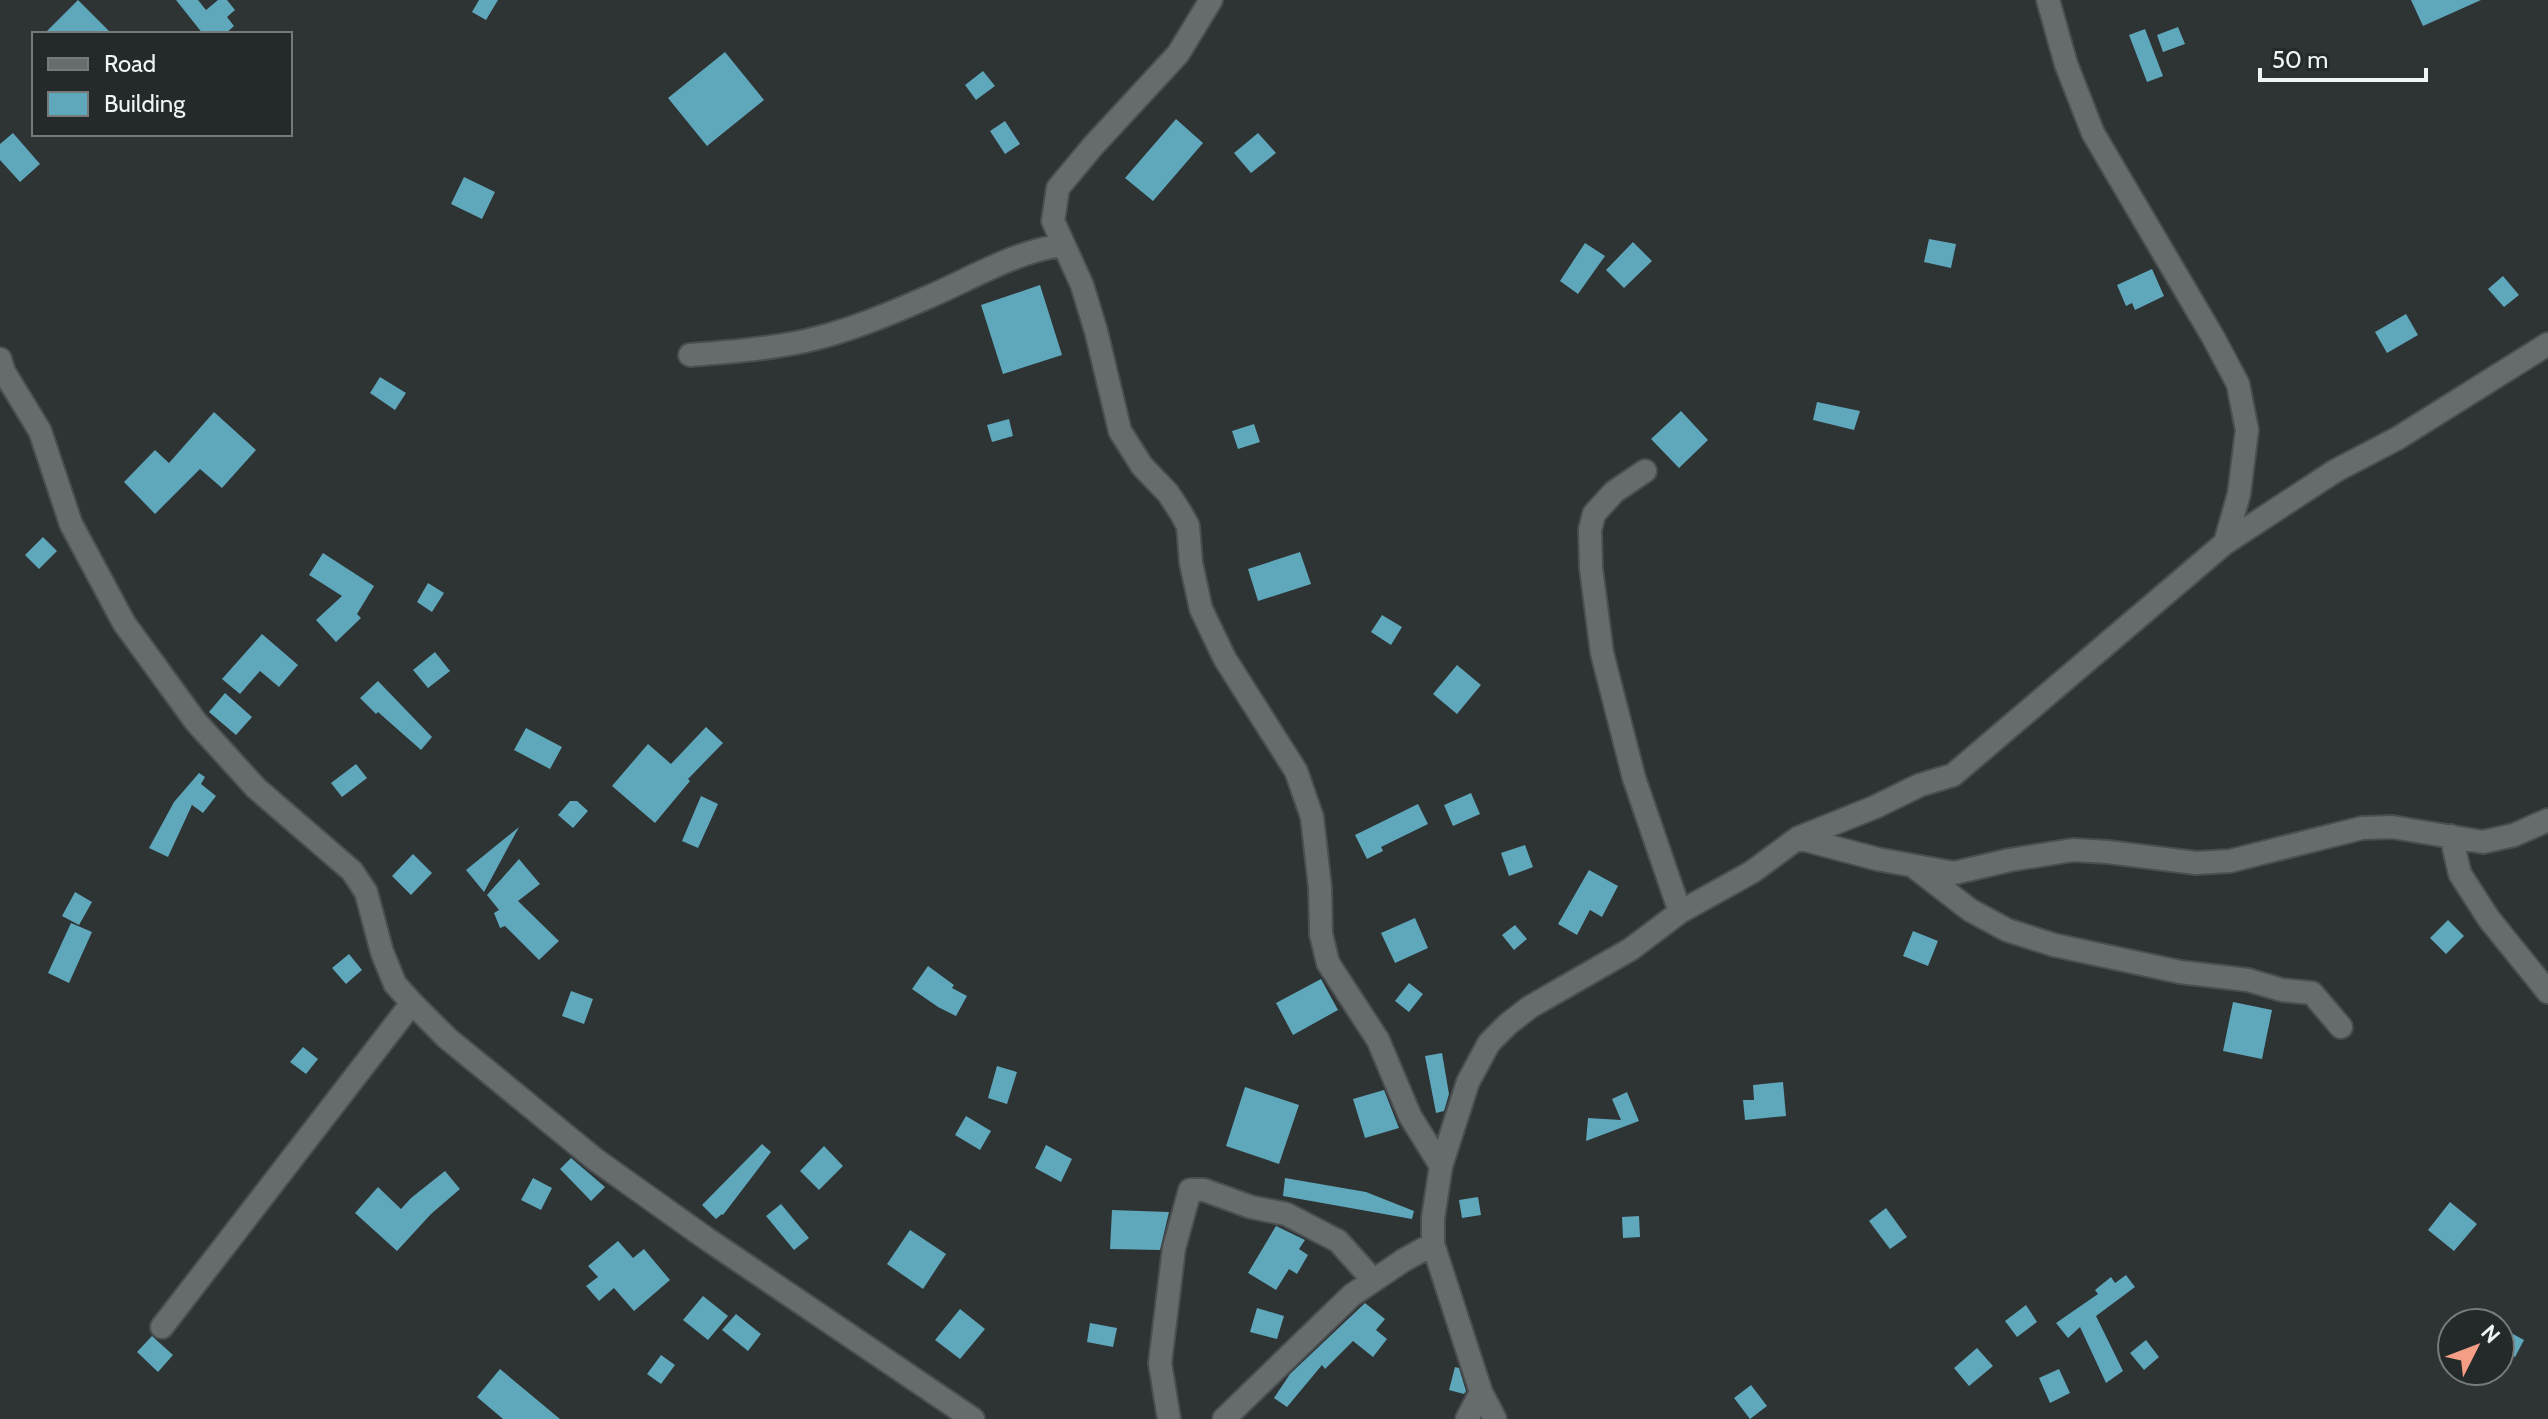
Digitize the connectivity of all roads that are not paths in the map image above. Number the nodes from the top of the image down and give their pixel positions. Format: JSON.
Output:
{"nodes":[{"id":1,"x":1211,"y":0,"type":"edge"},
{"id":2,"x":2048,"y":0,"type":"edge"},
{"id":3,"x":1062,"y":245,"type":"junction"},
{"id":4,"x":2548,"y":344,"type":"edge"},
{"id":5,"x":690,"y":355,"type":"dead end"},
{"id":6,"x":0,"y":359,"type":"edge"},
{"id":7,"x":1645,"y":471,"type":"dead end"},
{"id":8,"x":2225,"y":543,"type":"junction"},
{"id":9,"x":2548,"y":820,"type":"edge"},
{"id":10,"x":2451,"y":836,"type":"junction"},
{"id":11,"x":1798,"y":838,"type":"junction"},
{"id":12,"x":1913,"y":866,"type":"junction"},
{"id":13,"x":1680,"y":912,"type":"junction"},
{"id":14,"x":2548,"y":992,"type":"edge"},
{"id":15,"x":412,"y":1003,"type":"junction"},
{"id":16,"x":2341,"y":1027,"type":"dead end"},
{"id":17,"x":1441,"y":1166,"type":"junction"},
{"id":18,"x":1433,"y":1244,"type":"junction"},
{"id":19,"x":1373,"y":1280,"type":"junction"},
{"id":20,"x":162,"y":1327,"type":"dead end"},
{"id":21,"x":1481,"y":1392,"type":"junction"},
{"id":22,"x":973,"y":1419,"type":"edge"},
{"id":23,"x":1169,"y":1419,"type":"edge"},
{"id":24,"x":1224,"y":1419,"type":"edge"},
{"id":25,"x":1467,"y":1419,"type":"edge"},
{"id":26,"x":1495,"y":1419,"type":"edge"}],
"edges":[{"from":1,"to":3,"type":"street"},
{"from":2,"to":8,"type":"street"},
{"from":3,"to":5,"type":"street"},
{"from":3,"to":17,"type":"street"},
{"from":4,"to":8,"type":"street"},
{"from":6,"to":15,"type":"street"},
{"from":7,"to":13,"type":"street"},
{"from":8,"to":11,"type":"street"},
{"from":9,"to":10,"type":"street"},
{"from":10,"to":12,"type":"street"},
{"from":10,"to":14,"type":"street"},
{"from":11,"to":12,"type":"street"},
{"from":11,"to":13,"type":"street"},
{"from":12,"to":16,"type":"street"},
{"from":13,"to":17,"type":"street"},
{"from":15,"to":20,"type":"street"},
{"from":15,"to":22,"type":"street"},
{"from":17,"to":18,"type":"street"},
{"from":18,"to":19,"type":"street"},
{"from":18,"to":21,"type":"street"},
{"from":19,"to":23,"type":"street"},
{"from":19,"to":24,"type":"street"},
{"from":21,"to":25,"type":"street"},
{"from":21,"to":26,"type":"street"}]}
